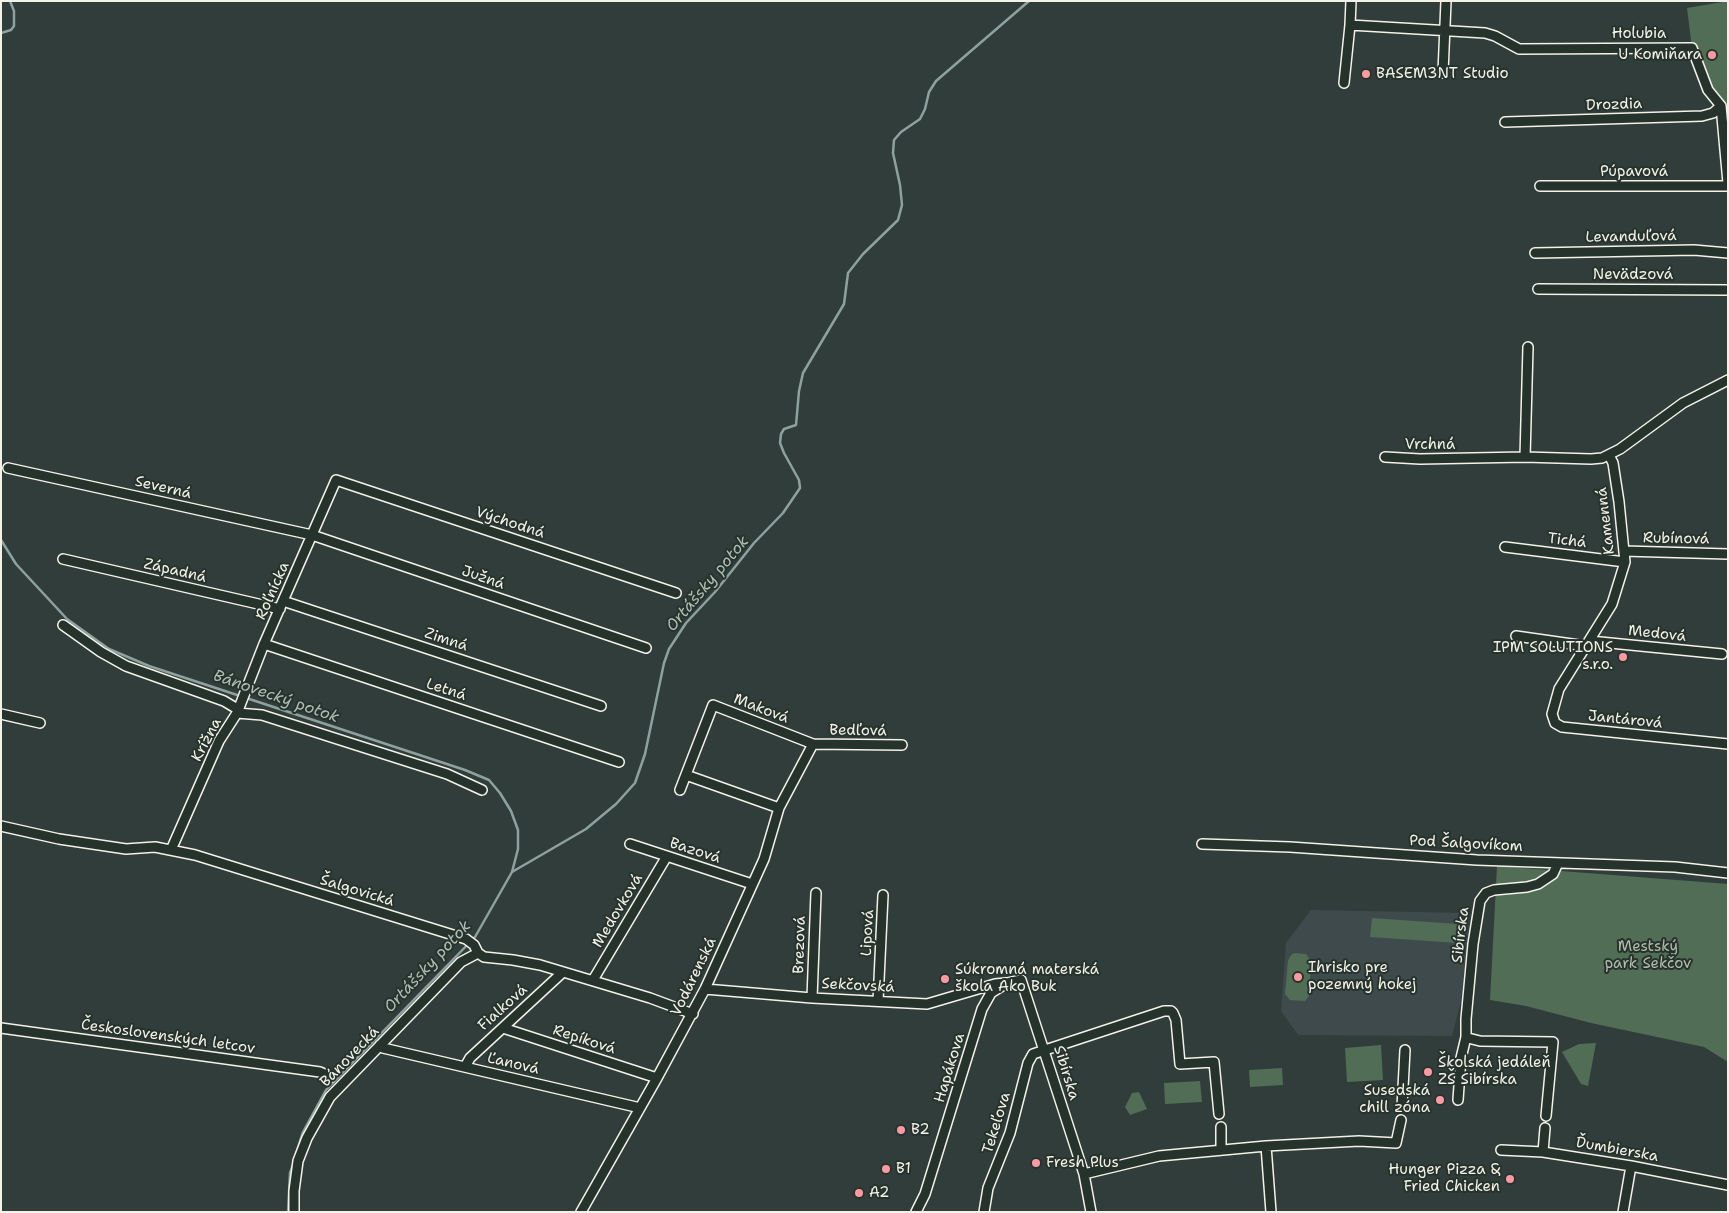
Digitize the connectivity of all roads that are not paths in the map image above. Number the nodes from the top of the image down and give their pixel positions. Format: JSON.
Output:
{"nodes":[{"id":1,"x":1351,"y":1,"type":"edge"},
{"id":2,"x":1446,"y":1,"type":"edge"},
{"id":3,"x":1350,"y":25,"type":"junction"},
{"id":4,"x":1445,"y":31,"type":"junction"},
{"id":5,"x":1443,"y":73,"type":"dead end"},
{"id":6,"x":1344,"y":83,"type":"dead end"},
{"id":7,"x":1724,"y":105,"type":"edge"},
{"id":8,"x":1505,"y":122,"type":"dead end"},
{"id":9,"x":1728,"y":185,"type":"edge"},
{"id":10,"x":1540,"y":186,"type":"dead end"},
{"id":11,"x":1535,"y":253,"type":"dead end"},
{"id":12,"x":1728,"y":253,"type":"edge"},
{"id":13,"x":1538,"y":289,"type":"dead end"},
{"id":14,"x":1728,"y":290,"type":"edge"},
{"id":15,"x":1528,"y":347,"type":"dead end"},
{"id":16,"x":1728,"y":380,"type":"edge"},
{"id":17,"x":1609,"y":455,"type":"junction"},
{"id":18,"x":1385,"y":457,"type":"dead end"},
{"id":19,"x":1525,"y":458,"type":"junction"},
{"id":20,"x":8,"y":468,"type":"dead end"},
{"id":21,"x":336,"y":480,"type":"joint"},
{"id":22,"x":312,"y":535,"type":"junction"},
{"id":23,"x":1505,"y":548,"type":"dead end"},
{"id":24,"x":1624,"y":552,"type":"junction"},
{"id":25,"x":1728,"y":554,"type":"edge"},
{"id":26,"x":63,"y":559,"type":"dead end"},
{"id":27,"x":1625,"y":562,"type":"junction"},
{"id":28,"x":676,"y":592,"type":"dead end"},
{"id":29,"x":282,"y":605,"type":"junction"},
{"id":30,"x":63,"y":624,"type":"dead end"},
{"id":31,"x":1516,"y":636,"type":"dead end"},
{"id":32,"x":1588,"y":643,"type":"junction"},
{"id":33,"x":264,"y":644,"type":"junction"},
{"id":34,"x":646,"y":648,"type":"dead end"},
{"id":35,"x":1722,"y":654,"type":"dead end"},
{"id":36,"x":1559,"y":689,"type":"joint"},
{"id":37,"x":601,"y":706,"type":"dead end"},
{"id":38,"x":239,"y":709,"type":"junction"},
{"id":39,"x":1,"y":714,"type":"edge"},
{"id":40,"x":40,"y":723,"type":"dead end"},
{"id":41,"x":813,"y":744,"type":"junction"},
{"id":42,"x":1728,"y":744,"type":"edge"},
{"id":43,"x":902,"y":745,"type":"dead end"},
{"id":44,"x":619,"y":762,"type":"dead end"},
{"id":45,"x":686,"y":775,"type":"junction"},
{"id":46,"x":482,"y":790,"type":"dead end"},
{"id":47,"x":680,"y":790,"type":"dead end"},
{"id":48,"x":779,"y":808,"type":"junction"},
{"id":49,"x":1,"y":826,"type":"edge"},
{"id":50,"x":630,"y":844,"type":"dead end"},
{"id":51,"x":1202,"y":844,"type":"dead end"},
{"id":52,"x":171,"y":850,"type":"junction"},
{"id":53,"x":667,"y":856,"type":"junction"},
{"id":54,"x":1558,"y":863,"type":"junction"},
{"id":55,"x":1728,"y":873,"type":"edge"},
{"id":56,"x":752,"y":884,"type":"junction"},
{"id":57,"x":816,"y":893,"type":"dead end"},
{"id":58,"x":883,"y":896,"type":"dead end"},
{"id":59,"x":476,"y":949,"type":"junction"},
{"id":60,"x":563,"y":972,"type":"junction"},
{"id":61,"x":592,"y":980,"type":"junction"},
{"id":62,"x":1021,"y":980,"type":"joint"},
{"id":63,"x":1007,"y":983,"type":"junction"},
{"id":64,"x":705,"y":989,"type":"junction"},
{"id":65,"x":812,"y":998,"type":"junction"},
{"id":66,"x":878,"y":1001,"type":"junction"},
{"id":67,"x":693,"y":1014,"type":"junction"},
{"id":68,"x":1,"y":1028,"type":"edge"},
{"id":69,"x":503,"y":1028,"type":"junction"},
{"id":70,"x":1466,"y":1036,"type":"junction"},
{"id":71,"x":380,"y":1045,"type":"junction"},
{"id":72,"x":1045,"y":1050,"type":"junction"},
{"id":73,"x":1405,"y":1050,"type":"dead end"},
{"id":74,"x":465,"y":1067,"type":"junction"},
{"id":75,"x":331,"y":1077,"type":"dead end"},
{"id":76,"x":657,"y":1078,"type":"junction"},
{"id":77,"x":1458,"y":1098,"type":"dead end"},
{"id":78,"x":1402,"y":1107,"type":"dead end"},
{"id":79,"x":638,"y":1110,"type":"junction"},
{"id":80,"x":1220,"y":1114,"type":"dead end"},
{"id":81,"x":1546,"y":1116,"type":"dead end"},
{"id":82,"x":1401,"y":1120,"type":"dead end"},
{"id":83,"x":1221,"y":1127,"type":"dead end"},
{"id":84,"x":1545,"y":1128,"type":"dead end"},
{"id":85,"x":1266,"y":1146,"type":"junction"},
{"id":86,"x":1221,"y":1150,"type":"junction"},
{"id":87,"x":1501,"y":1150,"type":"dead end"},
{"id":88,"x":1542,"y":1152,"type":"junction"},
{"id":89,"x":1631,"y":1166,"type":"junction"},
{"id":90,"x":1084,"y":1174,"type":"junction"},
{"id":91,"x":1728,"y":1185,"type":"edge"},
{"id":92,"x":294,"y":1212,"type":"edge"},
{"id":93,"x":581,"y":1212,"type":"edge"},
{"id":94,"x":916,"y":1212,"type":"edge"},
{"id":95,"x":984,"y":1212,"type":"edge"},
{"id":96,"x":1091,"y":1212,"type":"edge"},
{"id":97,"x":1272,"y":1212,"type":"edge"},
{"id":98,"x":1623,"y":1212,"type":"edge"}],
"edges":[{"from":1,"to":3,"type":"street"},
{"from":2,"to":4,"type":"street"},
{"from":3,"to":4,"type":"street"},
{"from":3,"to":6,"type":"street"},
{"from":4,"to":5,"type":"street"},
{"from":4,"to":7,"type":"street","name":"Holubia"},
{"from":7,"to":8,"type":"street","name":"Drozdia"},
{"from":7,"to":9,"type":"street"},
{"from":9,"to":10,"type":"street","name":"Púpavová"},
{"from":11,"to":12,"type":"street","name":"Levanduľová"},
{"from":13,"to":14,"type":"street","name":"Nevädzová"},
{"from":15,"to":19,"type":"street"},
{"from":16,"to":17,"type":"street"},
{"from":17,"to":19,"type":"street"},
{"from":17,"to":24,"type":"street","name":"Kamenná"},
{"from":18,"to":19,"type":"street","name":"Vrchná"},
{"from":20,"to":22,"type":"street","name":"Severná"},
{"from":21,"to":22,"type":"street","name":"Roľnícka"},
{"from":21,"to":28,"type":"street","name":"Východná"},
{"from":22,"to":29,"type":"street","name":"Roľnícka"},
{"from":22,"to":34,"type":"street","name":"Južná"},
{"from":23,"to":27,"type":"street","name":"Tichá"},
{"from":24,"to":25,"type":"street","name":"Rubínová"},
{"from":24,"to":27,"type":"street","name":"Kamenná"},
{"from":26,"to":29,"type":"street","name":"Západná"},
{"from":27,"to":32,"type":"street","name":"Kamenná"},
{"from":29,"to":33,"type":"street","name":"Roľnícka"},
{"from":29,"to":37,"type":"street","name":"Zimná"},
{"from":30,"to":38,"type":"street"},
{"from":31,"to":32,"type":"street","name":"Medová"},
{"from":32,"to":35,"type":"street","name":"Medová"},
{"from":32,"to":36,"type":"street","name":"Kamenná"},
{"from":33,"to":38,"type":"street","name":"Roľnícka"},
{"from":33,"to":44,"type":"street","name":"Letná"},
{"from":36,"to":42,"type":"street","name":"Jantárová"},
{"from":38,"to":46,"type":"street","name":"Krížna"},
{"from":38,"to":52,"type":"street","name":"Krížna"},
{"from":39,"to":40,"type":"street"},
{"from":41,"to":43,"type":"street","name":"Bedľová"},
{"from":41,"to":45,"type":"street","name":"Maková"},
{"from":41,"to":48,"type":"street","name":"Vodárenská"},
{"from":45,"to":47,"type":"street","name":"Maková"},
{"from":45,"to":48,"type":"street"},
{"from":48,"to":56,"type":"street","name":"Vodárenská"},
{"from":49,"to":52,"type":"street","name":"Šalgovická"},
{"from":50,"to":53,"type":"street","name":"Bazová"},
{"from":51,"to":54,"type":"street","name":"Pod Šalgovíkom"},
{"from":52,"to":59,"type":"street","name":"Šalgovická"},
{"from":53,"to":56,"type":"street","name":"Bazová"},
{"from":53,"to":61,"type":"street","name":"Medovková"},
{"from":54,"to":55,"type":"street","name":"Pod Šalgovíkom"},
{"from":54,"to":70,"type":"street","name":"Sibírska"},
{"from":56,"to":64,"type":"street","name":"Vodárenská"},
{"from":57,"to":65,"type":"street","name":"Brezová"},
{"from":58,"to":66,"type":"street","name":"Lipová"},
{"from":59,"to":60,"type":"street","name":"Šalgovická"},
{"from":59,"to":71,"type":"street","name":"Bánovecká"},
{"from":60,"to":61,"type":"street","name":"Šalgovická"},
{"from":60,"to":69,"type":"street","name":"Fialková"},
{"from":61,"to":67,"type":"street","name":"Šalgovická"},
{"from":62,"to":63,"type":"street","name":"Hapákova"},
{"from":62,"to":72,"type":"street","name":"Sibírska"},
{"from":63,"to":66,"type":"street","name":"Sekčovská"},
{"from":63,"to":94,"type":"street","name":"Hapákova"},
{"from":64,"to":65,"type":"street","name":"Sekčovská"},
{"from":64,"to":67,"type":"street","name":"Vodárenská"},
{"from":65,"to":66,"type":"street","name":"Sekčovská"},
{"from":67,"to":76,"type":"street","name":"Vodárenská"},
{"from":68,"to":75,"type":"street","name":"Československých letcov"},
{"from":69,"to":74,"type":"street","name":"Fialková"},
{"from":69,"to":76,"type":"street","name":"Repíková"},
{"from":70,"to":77,"type":"street","name":"Sibírska"},
{"from":70,"to":81,"type":"street"},
{"from":71,"to":74,"type":"street","name":"Ľanová"},
{"from":71,"to":92,"type":"street","name":"Bánovecká"},
{"from":72,"to":80,"type":"street"},
{"from":72,"to":90,"type":"street","name":"Sibírska"},
{"from":72,"to":95,"type":"street","name":"Tekeľova"},
{"from":73,"to":78,"type":"street"},
{"from":74,"to":79,"type":"street","name":"Ľanová"},
{"from":76,"to":79,"type":"street","name":"Vodárenská"},
{"from":79,"to":93,"type":"street","name":"Vodárenská"},
{"from":82,"to":85,"type":"street"},
{"from":83,"to":86,"type":"street"},
{"from":84,"to":88,"type":"street"},
{"from":85,"to":86,"type":"street"},
{"from":85,"to":97,"type":"street"},
{"from":86,"to":90,"type":"street"},
{"from":87,"to":88,"type":"street","name":"Ďumbierska"},
{"from":88,"to":89,"type":"street","name":"Ďumbierska"},
{"from":89,"to":91,"type":"street","name":"Ďumbierska"},
{"from":89,"to":98,"type":"street"},
{"from":90,"to":96,"type":"street","name":"Sibírska"}]}
